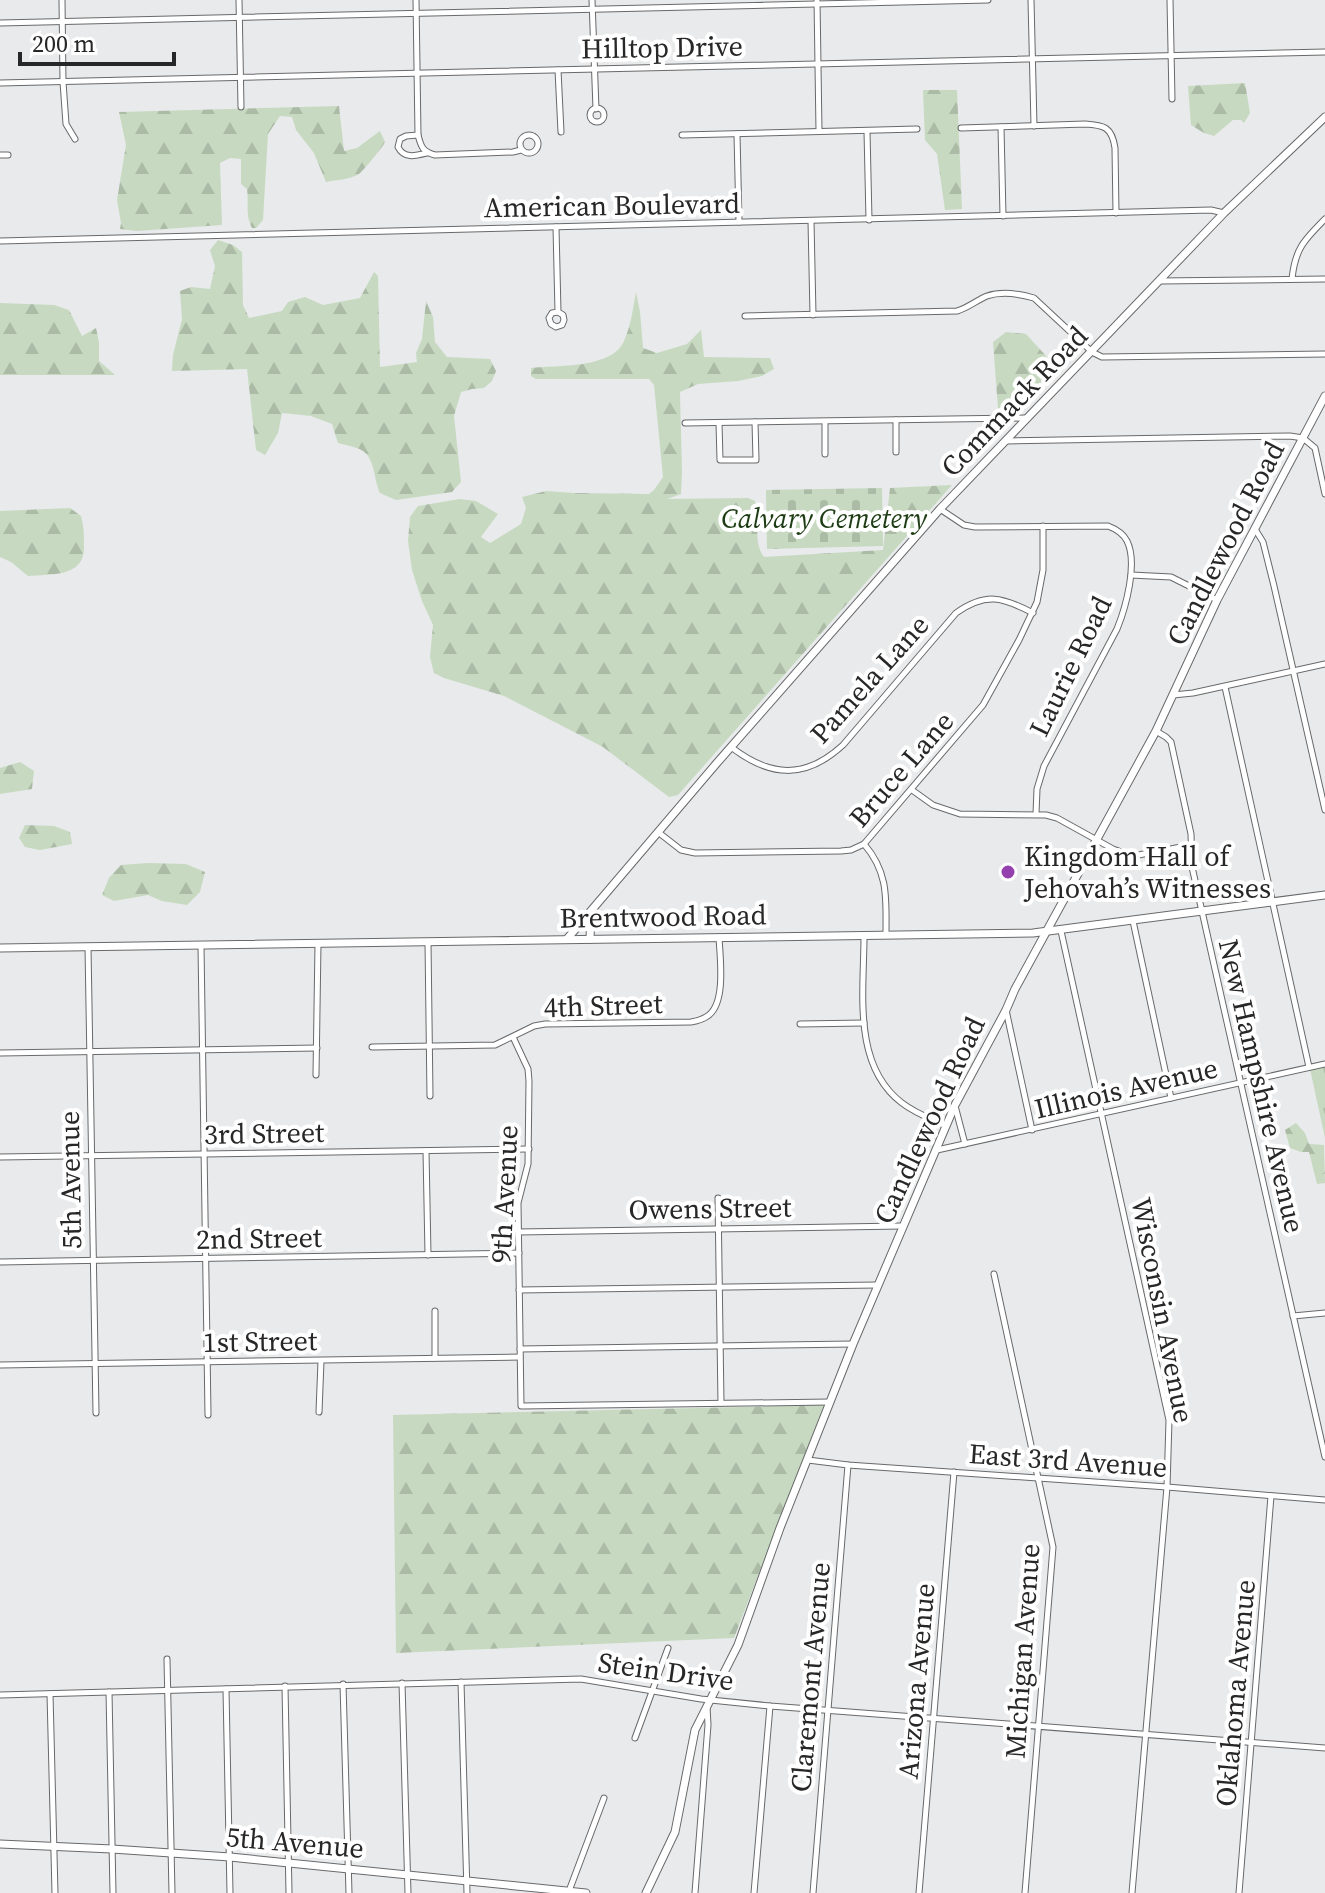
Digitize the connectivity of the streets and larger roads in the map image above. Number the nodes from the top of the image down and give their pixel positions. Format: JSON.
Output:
{"nodes":[{"id":1,"x":62,"y":0,"type":"edge"},
{"id":2,"x":239,"y":0,"type":"edge"},
{"id":3,"x":416,"y":0,"type":"edge"},
{"id":4,"x":592,"y":0,"type":"edge"},
{"id":5,"x":988,"y":0,"type":"edge"},
{"id":6,"x":1031,"y":0,"type":"edge"},
{"id":7,"x":1170,"y":0,"type":"edge"},
{"id":8,"x":817,"y":2,"type":"edge"},
{"id":9,"x":593,"y":9,"type":"junction"},
{"id":10,"x":416,"y":13,"type":"junction"},
{"id":11,"x":239,"y":18,"type":"junction"},
{"id":12,"x":63,"y":22,"type":"junction"},
{"id":13,"x":0,"y":23,"type":"edge"},
{"id":14,"x":1325,"y":52,"type":"edge"},
{"id":15,"x":1172,"y":55,"type":"junction"},
{"id":16,"x":1033,"y":58,"type":"junction"},
{"id":17,"x":818,"y":63,"type":"junction"},
{"id":18,"x":594,"y":69,"type":"junction"},
{"id":19,"x":558,"y":70,"type":"junction"},
{"id":20,"x":418,"y":73,"type":"junction"},
{"id":21,"x":241,"y":77,"type":"junction"},
{"id":22,"x":63,"y":82,"type":"junction"},
{"id":23,"x":0,"y":83,"type":"edge"},
{"id":24,"x":1172,"y":99,"type":"dead end"},
{"id":25,"x":241,"y":107,"type":"dead end"},
{"id":26,"x":596,"y":109,"type":"dead end"},
{"id":27,"x":1325,"y":117,"type":"edge"},
{"id":28,"x":1034,"y":126,"type":"junction"},
{"id":29,"x":1001,"y":127,"type":"junction"},
{"id":30,"x":961,"y":128,"type":"dead end"},
{"id":31,"x":917,"y":129,"type":"dead end"},
{"id":32,"x":819,"y":131,"type":"junction"},
{"id":33,"x":867,"y":131,"type":"junction"},
{"id":34,"x":561,"y":132,"type":"dead end"},
{"id":35,"x":737,"y":134,"type":"junction"},
{"id":36,"x":418,"y":135,"type":"junction"},
{"id":37,"x":682,"y":135,"type":"dead end"},
{"id":38,"x":75,"y":139,"type":"dead end"},
{"id":39,"x":521,"y":150,"type":"dead end"},
{"id":40,"x":427,"y":153,"type":"junction"},
{"id":41,"x":0,"y":155,"type":"edge"},
{"id":42,"x":8,"y":155,"type":"dead end"},
{"id":43,"x":1116,"y":213,"type":"junction"},
{"id":44,"x":1224,"y":213,"type":"junction"},
{"id":45,"x":1003,"y":216,"type":"junction"},
{"id":46,"x":1325,"y":219,"type":"edge"},
{"id":47,"x":869,"y":220,"type":"junction"},
{"id":48,"x":811,"y":221,"type":"junction"},
{"id":49,"x":739,"y":222,"type":"junction"},
{"id":50,"x":556,"y":227,"type":"junction"},
{"id":51,"x":0,"y":241,"type":"edge"},
{"id":52,"x":1292,"y":279,"type":"junction"},
{"id":53,"x":1325,"y":279,"type":"edge"},
{"id":54,"x":1158,"y":281,"type":"junction"},
{"id":55,"x":558,"y":312,"type":"dead end"},
{"id":56,"x":813,"y":315,"type":"junction"},
{"id":57,"x":745,"y":316,"type":"dead end"},
{"id":58,"x":1092,"y":352,"type":"junction"},
{"id":59,"x":1325,"y":354,"type":"edge"},
{"id":60,"x":1325,"y":396,"type":"edge"},
{"id":61,"x":1026,"y":418,"type":"junction"},
{"id":62,"x":896,"y":420,"type":"junction"},
{"id":63,"x":755,"y":422,"type":"junction"},
{"id":64,"x":825,"y":422,"type":"junction"},
{"id":65,"x":685,"y":423,"type":"dead end"},
{"id":66,"x":719,"y":423,"type":"junction"},
{"id":67,"x":1303,"y":438,"type":"junction"},
{"id":68,"x":1005,"y":441,"type":"junction"},
{"id":69,"x":896,"y":452,"type":"dead end"},
{"id":70,"x":825,"y":454,"type":"dead end"},
{"id":71,"x":1325,"y":494,"type":"edge"},
{"id":72,"x":940,"y":509,"type":"junction"},
{"id":73,"x":1043,"y":526,"type":"junction"},
{"id":74,"x":1255,"y":527,"type":"junction"},
{"id":75,"x":1131,"y":575,"type":"junction"},
{"id":76,"x":1217,"y":600,"type":"junction"},
{"id":77,"x":1033,"y":613,"type":"junction"},
{"id":78,"x":1325,"y":664,"type":"edge"},
{"id":79,"x":1294,"y":671,"type":"junction"},
{"id":80,"x":1225,"y":687,"type":"junction"},
{"id":81,"x":1173,"y":695,"type":"junction"},
{"id":82,"x":1156,"y":731,"type":"junction"},
{"id":83,"x":731,"y":747,"type":"junction"},
{"id":84,"x":912,"y":790,"type":"junction"},
{"id":85,"x":1325,"y":810,"type":"edge"},
{"id":86,"x":1036,"y":814,"type":"junction"},
{"id":87,"x":658,"y":832,"type":"junction"},
{"id":88,"x":1097,"y":840,"type":"junction"},
{"id":89,"x":864,"y":844,"type":"junction"},
{"id":90,"x":1192,"y":845,"type":"junction"},
{"id":91,"x":1325,"y":895,"type":"edge"},
{"id":92,"x":1272,"y":902,"type":"junction"},
{"id":93,"x":591,"y":909,"type":"junction"},
{"id":94,"x":1203,"y":911,"type":"junction"},
{"id":95,"x":1133,"y":921,"type":"junction"},
{"id":96,"x":1061,"y":931,"type":"junction"},
{"id":97,"x":1046,"y":933,"type":"junction"},
{"id":98,"x":886,"y":934,"type":"junction"},
{"id":99,"x":864,"y":935,"type":"junction"},
{"id":100,"x":719,"y":937,"type":"junction"},
{"id":101,"x":567,"y":939,"type":"junction"},
{"id":102,"x":590,"y":939,"type":"junction"},
{"id":103,"x":428,"y":942,"type":"junction"},
{"id":104,"x":318,"y":944,"type":"junction"},
{"id":105,"x":201,"y":946,"type":"junction"},
{"id":106,"x":88,"y":947,"type":"junction"},
{"id":107,"x":0,"y":948,"type":"edge"},
{"id":108,"x":1006,"y":1010,"type":"junction"},
{"id":109,"x":864,"y":1023,"type":"junction"},
{"id":110,"x":800,"y":1024,"type":"dead end"},
{"id":111,"x":513,"y":1037,"type":"junction"},
{"id":112,"x":429,"y":1046,"type":"junction"},
{"id":113,"x":372,"y":1047,"type":"dead end"},
{"id":114,"x":317,"y":1048,"type":"junction"},
{"id":115,"x":202,"y":1050,"type":"junction"},
{"id":116,"x":90,"y":1052,"type":"junction"},
{"id":117,"x":0,"y":1053,"type":"edge"},
{"id":118,"x":1325,"y":1064,"type":"edge"},
{"id":119,"x":1309,"y":1067,"type":"junction"},
{"id":120,"x":316,"y":1075,"type":"dead end"},
{"id":121,"x":1242,"y":1083,"type":"junction"},
{"id":122,"x":430,"y":1096,"type":"dead end"},
{"id":123,"x":1171,"y":1098,"type":"junction"},
{"id":124,"x":955,"y":1105,"type":"junction"},
{"id":125,"x":1101,"y":1115,"type":"junction"},
{"id":126,"x":946,"y":1126,"type":"junction"},
{"id":127,"x":1032,"y":1130,"type":"junction"},
{"id":128,"x":965,"y":1144,"type":"junction"},
{"id":129,"x":529,"y":1149,"type":"junction"},
{"id":130,"x":936,"y":1150,"type":"junction"},
{"id":131,"x":426,"y":1151,"type":"junction"},
{"id":132,"x":204,"y":1154,"type":"junction"},
{"id":133,"x":91,"y":1155,"type":"junction"},
{"id":134,"x":0,"y":1157,"type":"edge"},
{"id":135,"x":718,"y":1198,"type":"dead end"},
{"id":136,"x":902,"y":1226,"type":"junction"},
{"id":137,"x":718,"y":1228,"type":"junction"},
{"id":138,"x":518,"y":1232,"type":"junction"},
{"id":139,"x":519,"y":1253,"type":"junction"},
{"id":140,"x":428,"y":1255,"type":"junction"},
{"id":141,"x":206,"y":1258,"type":"junction"},
{"id":142,"x":94,"y":1260,"type":"junction"},
{"id":143,"x":0,"y":1262,"type":"edge"},
{"id":144,"x":994,"y":1274,"type":"dead end"},
{"id":145,"x":879,"y":1285,"type":"junction"},
{"id":146,"x":719,"y":1287,"type":"junction"},
{"id":147,"x":519,"y":1290,"type":"junction"},
{"id":148,"x":435,"y":1311,"type":"dead end"},
{"id":149,"x":1325,"y":1313,"type":"edge"},
{"id":150,"x":1293,"y":1316,"type":"junction"},
{"id":151,"x":853,"y":1344,"type":"junction"},
{"id":152,"x":720,"y":1346,"type":"junction"},
{"id":153,"x":520,"y":1349,"type":"junction"},
{"id":154,"x":520,"y":1357,"type":"junction"},
{"id":155,"x":435,"y":1358,"type":"junction"},
{"id":156,"x":321,"y":1361,"type":"junction"},
{"id":157,"x":207,"y":1362,"type":"junction"},
{"id":158,"x":95,"y":1364,"type":"junction"},
{"id":159,"x":0,"y":1365,"type":"edge"},
{"id":160,"x":831,"y":1402,"type":"junction"},
{"id":161,"x":721,"y":1403,"type":"junction"},
{"id":162,"x":319,"y":1412,"type":"dead end"},
{"id":163,"x":96,"y":1413,"type":"dead end"},
{"id":164,"x":208,"y":1415,"type":"dead end"},
{"id":165,"x":1325,"y":1457,"type":"edge"},
{"id":166,"x":808,"y":1460,"type":"junction"},
{"id":167,"x":848,"y":1465,"type":"junction"},
{"id":168,"x":954,"y":1472,"type":"junction"},
{"id":169,"x":1038,"y":1478,"type":"junction"},
{"id":170,"x":1167,"y":1487,"type":"junction"},
{"id":171,"x":1271,"y":1496,"type":"junction"},
{"id":172,"x":1325,"y":1500,"type":"edge"},
{"id":173,"x":668,"y":1648,"type":"dead end"},
{"id":174,"x":167,"y":1659,"type":"dead end"},
{"id":175,"x":461,"y":1682,"type":"junction"},
{"id":176,"x":402,"y":1683,"type":"junction"},
{"id":177,"x":343,"y":1684,"type":"junction"},
{"id":178,"x":285,"y":1686,"type":"junction"},
{"id":179,"x":226,"y":1689,"type":"junction"},
{"id":180,"x":168,"y":1690,"type":"junction"},
{"id":181,"x":652,"y":1691,"type":"junction"},
{"id":182,"x":109,"y":1692,"type":"junction"},
{"id":183,"x":50,"y":1694,"type":"junction"},
{"id":184,"x":0,"y":1695,"type":"edge"},
{"id":185,"x":709,"y":1703,"type":"junction"},
{"id":186,"x":770,"y":1706,"type":"junction"},
{"id":187,"x":827,"y":1710,"type":"junction"},
{"id":188,"x":933,"y":1718,"type":"junction"},
{"id":189,"x":1038,"y":1726,"type":"junction"},
{"id":190,"x":1145,"y":1734,"type":"junction"},
{"id":191,"x":635,"y":1738,"type":"dead end"},
{"id":192,"x":1251,"y":1742,"type":"junction"},
{"id":193,"x":1325,"y":1748,"type":"edge"},
{"id":194,"x":604,"y":1798,"type":"dead end"},
{"id":195,"x":0,"y":1844,"type":"edge"},
{"id":196,"x":54,"y":1847,"type":"junction"},
{"id":197,"x":112,"y":1849,"type":"junction"},
{"id":198,"x":171,"y":1853,"type":"junction"},
{"id":199,"x":230,"y":1857,"type":"junction"},
{"id":200,"x":289,"y":1863,"type":"junction"},
{"id":201,"x":348,"y":1868,"type":"junction"},
{"id":202,"x":407,"y":1874,"type":"junction"},
{"id":203,"x":467,"y":1881,"type":"junction"},
{"id":204,"x":550,"y":1891,"type":"edge"},
{"id":205,"x":568,"y":1891,"type":"edge"},
{"id":206,"x":55,"y":1893,"type":"edge"},
{"id":207,"x":113,"y":1893,"type":"edge"},
{"id":208,"x":172,"y":1893,"type":"edge"},
{"id":209,"x":230,"y":1893,"type":"edge"},
{"id":210,"x":289,"y":1893,"type":"edge"},
{"id":211,"x":349,"y":1893,"type":"edge"},
{"id":212,"x":408,"y":1893,"type":"edge"},
{"id":213,"x":467,"y":1893,"type":"edge"},
{"id":214,"x":586,"y":1893,"type":"edge"},
{"id":215,"x":646,"y":1893,"type":"edge"},
{"id":216,"x":695,"y":1893,"type":"edge"},
{"id":217,"x":754,"y":1893,"type":"edge"},
{"id":218,"x":813,"y":1893,"type":"edge"},
{"id":219,"x":919,"y":1893,"type":"edge"},
{"id":220,"x":1025,"y":1893,"type":"edge"},
{"id":221,"x":1132,"y":1893,"type":"edge"},
{"id":222,"x":1239,"y":1893,"type":"edge"}],
"edges":[{"from":1,"to":12,"type":"street"},
{"from":2,"to":11,"type":"street"},
{"from":3,"to":10,"type":"street"},
{"from":4,"to":9,"type":"street"},
{"from":5,"to":8,"type":"street"},
{"from":6,"to":16,"type":"street"},
{"from":7,"to":15,"type":"street"},
{"from":8,"to":9,"type":"street"},
{"from":8,"to":17,"type":"street"},
{"from":9,"to":10,"type":"street"},
{"from":9,"to":18,"type":"street"},
{"from":10,"to":11,"type":"street"},
{"from":10,"to":20,"type":"street"},
{"from":11,"to":12,"type":"street"},
{"from":11,"to":21,"type":"street"},
{"from":12,"to":13,"type":"street"},
{"from":12,"to":22,"type":"street"},
{"from":14,"to":15,"type":"street","name":"Hilltop Drive"},
{"from":15,"to":16,"type":"street","name":"Hilltop Drive"},
{"from":15,"to":24,"type":"street"},
{"from":16,"to":17,"type":"street","name":"Hilltop Drive"},
{"from":16,"to":28,"type":"street"},
{"from":17,"to":18,"type":"street","name":"Hilltop Drive"},
{"from":17,"to":32,"type":"street"},
{"from":18,"to":19,"type":"street","name":"Hilltop Drive"},
{"from":18,"to":26,"type":"street"},
{"from":19,"to":20,"type":"street","name":"Hilltop Drive"},
{"from":19,"to":34,"type":"street"},
{"from":20,"to":21,"type":"street","name":"Hilltop Drive"},
{"from":20,"to":36,"type":"street"},
{"from":21,"to":22,"type":"street","name":"Hilltop Drive"},
{"from":21,"to":25,"type":"street"},
{"from":22,"to":23,"type":"street","name":"Hilltop Drive"},
{"from":22,"to":38,"type":"street"},
{"from":27,"to":44,"type":"street","name":"Commack Road"},
{"from":28,"to":29,"type":"street"},
{"from":28,"to":43,"type":"street"},
{"from":29,"to":30,"type":"street"},
{"from":29,"to":45,"type":"street"},
{"from":31,"to":33,"type":"street"},
{"from":32,"to":33,"type":"street"},
{"from":32,"to":35,"type":"street"},
{"from":33,"to":47,"type":"street"},
{"from":35,"to":37,"type":"street"},
{"from":35,"to":49,"type":"street"},
{"from":36,"to":40,"type":"street"},
{"from":36,"to":40,"type":"street"},
{"from":39,"to":40,"type":"street"},
{"from":41,"to":42,"type":"street"},
{"from":43,"to":44,"type":"street","name":"American Boulevard"},
{"from":43,"to":45,"type":"street","name":"American Boulevard"},
{"from":44,"to":54,"type":"street","name":"Commack Road"},
{"from":45,"to":47,"type":"street","name":"American Boulevard"},
{"from":46,"to":52,"type":"street"},
{"from":47,"to":48,"type":"street","name":"American Boulevard"},
{"from":48,"to":49,"type":"street","name":"American Boulevard"},
{"from":48,"to":56,"type":"street"},
{"from":49,"to":50,"type":"street","name":"American Boulevard"},
{"from":50,"to":51,"type":"street","name":"American Boulevard"},
{"from":50,"to":55,"type":"street"},
{"from":52,"to":53,"type":"street"},
{"from":52,"to":54,"type":"street"},
{"from":54,"to":58,"type":"street","name":"Commack Road"},
{"from":56,"to":57,"type":"street"},
{"from":56,"to":58,"type":"street"},
{"from":58,"to":59,"type":"street"},
{"from":58,"to":61,"type":"street","name":"Commack Road"},
{"from":60,"to":67,"type":"street","name":"Candlewood Road"},
{"from":61,"to":62,"type":"street"},
{"from":61,"to":68,"type":"street","name":"Commack Road"},
{"from":62,"to":64,"type":"street"},
{"from":62,"to":69,"type":"street"},
{"from":63,"to":64,"type":"street"},
{"from":63,"to":66,"type":"street"},
{"from":63,"to":66,"type":"street"},
{"from":64,"to":70,"type":"street"},
{"from":65,"to":66,"type":"street"},
{"from":67,"to":68,"type":"street"},
{"from":67,"to":71,"type":"street"},
{"from":67,"to":74,"type":"street","name":"Candlewood Road"},
{"from":68,"to":72,"type":"street","name":"Commack Road"},
{"from":72,"to":73,"type":"street","name":"Laurie Road"},
{"from":72,"to":83,"type":"street","name":"Commack Road"},
{"from":73,"to":75,"type":"street","name":"Laurie Road"},
{"from":73,"to":77,"type":"street","name":"Bruce Lane"},
{"from":74,"to":76,"type":"street","name":"Candlewood Road"},
{"from":74,"to":79,"type":"street"},
{"from":75,"to":76,"type":"street"},
{"from":75,"to":86,"type":"street","name":"Laurie Road"},
{"from":76,"to":81,"type":"street","name":"Candlewood Road"},
{"from":77,"to":83,"type":"street","name":"Pamela Lane"},
{"from":77,"to":84,"type":"street","name":"Bruce Lane"},
{"from":78,"to":79,"type":"street"},
{"from":79,"to":80,"type":"street"},
{"from":79,"to":85,"type":"street"},
{"from":80,"to":81,"type":"street"},
{"from":80,"to":92,"type":"street"},
{"from":81,"to":82,"type":"street","name":"Candlewood Road"},
{"from":82,"to":88,"type":"street","name":"Candlewood Road"},
{"from":82,"to":90,"type":"street","name":"New Hampshire Avenue"},
{"from":83,"to":87,"type":"street","name":"Commack Road"},
{"from":84,"to":86,"type":"street"},
{"from":84,"to":89,"type":"street","name":"Bruce Lane"},
{"from":86,"to":88,"type":"street"},
{"from":87,"to":89,"type":"street","name":"Bruce Lane"},
{"from":87,"to":93,"type":"street","name":"Commack Road"},
{"from":88,"to":90,"type":"street"},
{"from":88,"to":97,"type":"street","name":"Candlewood Road"},
{"from":89,"to":98,"type":"street"},
{"from":90,"to":94,"type":"street","name":"New Hampshire Avenue"},
{"from":91,"to":92,"type":"street","name":"Brentwood Road"},
{"from":92,"to":94,"type":"street","name":"Brentwood Road"},
{"from":92,"to":119,"type":"street"},
{"from":93,"to":101,"type":"street","name":"Commack Road"},
{"from":93,"to":102,"type":"street"},
{"from":94,"to":95,"type":"street","name":"Brentwood Road"},
{"from":94,"to":121,"type":"street","name":"New Hampshire Avenue"},
{"from":95,"to":96,"type":"street","name":"Brentwood Road"},
{"from":95,"to":123,"type":"street"},
{"from":96,"to":97,"type":"street","name":"Brentwood Road"},
{"from":96,"to":125,"type":"street","name":"Wisconsin Avenue"},
{"from":97,"to":98,"type":"street","name":"Brentwood Road"},
{"from":97,"to":108,"type":"street","name":"Candlewood Road"},
{"from":98,"to":99,"type":"street","name":"Brentwood Road"},
{"from":99,"to":100,"type":"street","name":"Brentwood Road"},
{"from":99,"to":109,"type":"street"},
{"from":100,"to":102,"type":"street","name":"Brentwood Road"},
{"from":100,"to":111,"type":"street","name":"4th Street"},
{"from":101,"to":102,"type":"street","name":"Brentwood Road"},
{"from":101,"to":103,"type":"street","name":"Brentwood Road"},
{"from":103,"to":104,"type":"street","name":"Brentwood Road"},
{"from":103,"to":112,"type":"street"},
{"from":104,"to":105,"type":"street","name":"Brentwood Road"},
{"from":104,"to":114,"type":"street"},
{"from":105,"to":106,"type":"street","name":"Brentwood Road"},
{"from":105,"to":115,"type":"street"},
{"from":106,"to":107,"type":"street","name":"Brentwood Road"},
{"from":106,"to":116,"type":"street","name":"5th Avenue"},
{"from":108,"to":124,"type":"street","name":"Candlewood Road"},
{"from":108,"to":127,"type":"street"},
{"from":109,"to":110,"type":"street"},
{"from":109,"to":126,"type":"street"},
{"from":111,"to":112,"type":"street","name":"4th Street"},
{"from":111,"to":129,"type":"street","name":"9th Avenue"},
{"from":112,"to":113,"type":"street","name":"4th Street"},
{"from":112,"to":122,"type":"street"},
{"from":114,"to":115,"type":"street"},
{"from":114,"to":120,"type":"street"},
{"from":115,"to":116,"type":"street"},
{"from":115,"to":132,"type":"street"},
{"from":116,"to":117,"type":"street"},
{"from":116,"to":133,"type":"street","name":"5th Avenue"},
{"from":118,"to":119,"type":"street","name":"Illinois Avenue"},
{"from":119,"to":121,"type":"street","name":"Illinois Avenue"},
{"from":121,"to":123,"type":"street","name":"Illinois Avenue"},
{"from":121,"to":150,"type":"street","name":"New Hampshire Avenue"},
{"from":123,"to":125,"type":"street","name":"Illinois Avenue"},
{"from":124,"to":126,"type":"street","name":"Candlewood Road"},
{"from":124,"to":128,"type":"street"},
{"from":125,"to":127,"type":"street","name":"Illinois Avenue"},
{"from":125,"to":170,"type":"street","name":"Wisconsin Avenue"},
{"from":126,"to":130,"type":"street","name":"Candlewood Road"},
{"from":127,"to":128,"type":"street","name":"Illinois Avenue"},
{"from":128,"to":130,"type":"street","name":"Illinois Avenue"},
{"from":129,"to":131,"type":"street","name":"3rd Street"},
{"from":129,"to":138,"type":"street","name":"9th Avenue"},
{"from":130,"to":136,"type":"street","name":"Candlewood Road"},
{"from":131,"to":132,"type":"street","name":"3rd Street"},
{"from":131,"to":140,"type":"street"},
{"from":132,"to":133,"type":"street","name":"3rd Street"},
{"from":132,"to":141,"type":"street"},
{"from":133,"to":134,"type":"street","name":"3rd Street"},
{"from":133,"to":142,"type":"street","name":"5th Avenue"},
{"from":135,"to":137,"type":"street"},
{"from":136,"to":137,"type":"street","name":"Owens Street"},
{"from":136,"to":145,"type":"street","name":"Candlewood Road"},
{"from":137,"to":138,"type":"street","name":"Owens Street"},
{"from":137,"to":146,"type":"street"},
{"from":138,"to":139,"type":"street","name":"9th Avenue"},
{"from":139,"to":140,"type":"street","name":"2nd Street"},
{"from":139,"to":147,"type":"street","name":"9th Avenue"},
{"from":140,"to":141,"type":"street","name":"2nd Street"},
{"from":141,"to":142,"type":"street","name":"2nd Street"},
{"from":141,"to":157,"type":"street"},
{"from":142,"to":143,"type":"street","name":"2nd Street"},
{"from":142,"to":158,"type":"street","name":"5th Avenue"},
{"from":144,"to":169,"type":"street","name":"Michigan Avenue"},
{"from":145,"to":146,"type":"street"},
{"from":145,"to":151,"type":"street","name":"Candlewood Road"},
{"from":146,"to":147,"type":"street"},
{"from":146,"to":152,"type":"street"},
{"from":147,"to":153,"type":"street","name":"9th Avenue"},
{"from":148,"to":155,"type":"street"},
{"from":149,"to":150,"type":"street"},
{"from":150,"to":165,"type":"street","name":"New Hampshire Avenue"},
{"from":151,"to":152,"type":"street"},
{"from":151,"to":160,"type":"street","name":"Candlewood Road"},
{"from":152,"to":153,"type":"street"},
{"from":152,"to":161,"type":"street"},
{"from":153,"to":154,"type":"street","name":"9th Avenue"},
{"from":154,"to":155,"type":"street","name":"1st Street"},
{"from":154,"to":161,"type":"street","name":"9th Avenue"},
{"from":155,"to":156,"type":"street","name":"1st Street"},
{"from":156,"to":157,"type":"street","name":"1st Street"},
{"from":156,"to":162,"type":"street"},
{"from":157,"to":158,"type":"street","name":"1st Street"},
{"from":157,"to":164,"type":"street"},
{"from":158,"to":159,"type":"street","name":"1st Street"},
{"from":158,"to":163,"type":"street","name":"5th Avenue"},
{"from":160,"to":161,"type":"street"},
{"from":160,"to":166,"type":"street","name":"Candlewood Road"},
{"from":166,"to":167,"type":"street","name":"East 3rd Avenue"},
{"from":166,"to":185,"type":"street","name":"Candlewood Road"},
{"from":167,"to":168,"type":"street","name":"East 3rd Avenue"},
{"from":167,"to":187,"type":"street","name":"Claremont Avenue"},
{"from":168,"to":169,"type":"street","name":"East 3rd Avenue"},
{"from":168,"to":188,"type":"street","name":"Arizona Avenue"},
{"from":169,"to":170,"type":"street","name":"East 3rd Avenue"},
{"from":169,"to":189,"type":"street","name":"Michigan Avenue"},
{"from":170,"to":171,"type":"street","name":"East 3rd Avenue"},
{"from":170,"to":190,"type":"street","name":"Wisconsin Avenue"},
{"from":171,"to":172,"type":"street","name":"East 3rd Avenue"},
{"from":171,"to":192,"type":"street","name":"Oklahoma Avenue"},
{"from":173,"to":181,"type":"street"},
{"from":174,"to":180,"type":"street"},
{"from":175,"to":176,"type":"street","name":"Stein Drive"},
{"from":175,"to":181,"type":"street","name":"Stein Drive"},
{"from":175,"to":203,"type":"street"},
{"from":176,"to":177,"type":"street","name":"Stein Drive"},
{"from":176,"to":202,"type":"street"},
{"from":177,"to":178,"type":"street","name":"Stein Drive"},
{"from":177,"to":201,"type":"street"},
{"from":178,"to":179,"type":"street","name":"Stein Drive"},
{"from":178,"to":200,"type":"street"},
{"from":179,"to":180,"type":"street","name":"Stein Drive"},
{"from":179,"to":199,"type":"street"},
{"from":180,"to":182,"type":"street","name":"Stein Drive"},
{"from":180,"to":198,"type":"street"},
{"from":181,"to":185,"type":"street","name":"Stein Drive"},
{"from":181,"to":191,"type":"street"},
{"from":182,"to":183,"type":"street","name":"Stein Drive"},
{"from":182,"to":197,"type":"street"},
{"from":183,"to":184,"type":"street","name":"Stein Drive"},
{"from":183,"to":196,"type":"street"},
{"from":185,"to":186,"type":"street","name":"Stein Drive"},
{"from":185,"to":215,"type":"street","name":"Candlewood Road"},
{"from":185,"to":216,"type":"street"},
{"from":186,"to":187,"type":"street","name":"Stein Drive"},
{"from":186,"to":217,"type":"street"},
{"from":187,"to":188,"type":"street","name":"Stein Drive"},
{"from":187,"to":218,"type":"street","name":"Claremont Avenue"},
{"from":188,"to":189,"type":"street","name":"Stein Drive"},
{"from":188,"to":219,"type":"street","name":"Arizona Avenue"},
{"from":189,"to":190,"type":"street","name":"Stein Drive"},
{"from":189,"to":220,"type":"street","name":"Michigan Avenue"},
{"from":190,"to":192,"type":"street","name":"Stein Drive"},
{"from":190,"to":221,"type":"street","name":"Wisconsin Avenue"},
{"from":192,"to":193,"type":"street","name":"Stein Drive"},
{"from":192,"to":222,"type":"street","name":"Oklahoma Avenue"},
{"from":194,"to":205,"type":"street"},
{"from":195,"to":196,"type":"street","name":"5th Avenue"},
{"from":196,"to":197,"type":"street","name":"5th Avenue"},
{"from":196,"to":206,"type":"street"},
{"from":197,"to":198,"type":"street","name":"5th Avenue"},
{"from":197,"to":207,"type":"street"},
{"from":198,"to":199,"type":"street","name":"5th Avenue"},
{"from":198,"to":208,"type":"street"},
{"from":199,"to":200,"type":"street","name":"5th Avenue"},
{"from":199,"to":209,"type":"street"},
{"from":200,"to":201,"type":"street","name":"5th Avenue"},
{"from":200,"to":210,"type":"street"},
{"from":201,"to":202,"type":"street","name":"5th Avenue"},
{"from":201,"to":211,"type":"street"},
{"from":202,"to":203,"type":"street","name":"5th Avenue"},
{"from":202,"to":212,"type":"street"},
{"from":203,"to":204,"type":"street","name":"5th Avenue"},
{"from":203,"to":213,"type":"street"},
{"from":204,"to":205,"type":"street","name":"5th Avenue"},
{"from":205,"to":214,"type":"street","name":"5th Avenue"}]}
